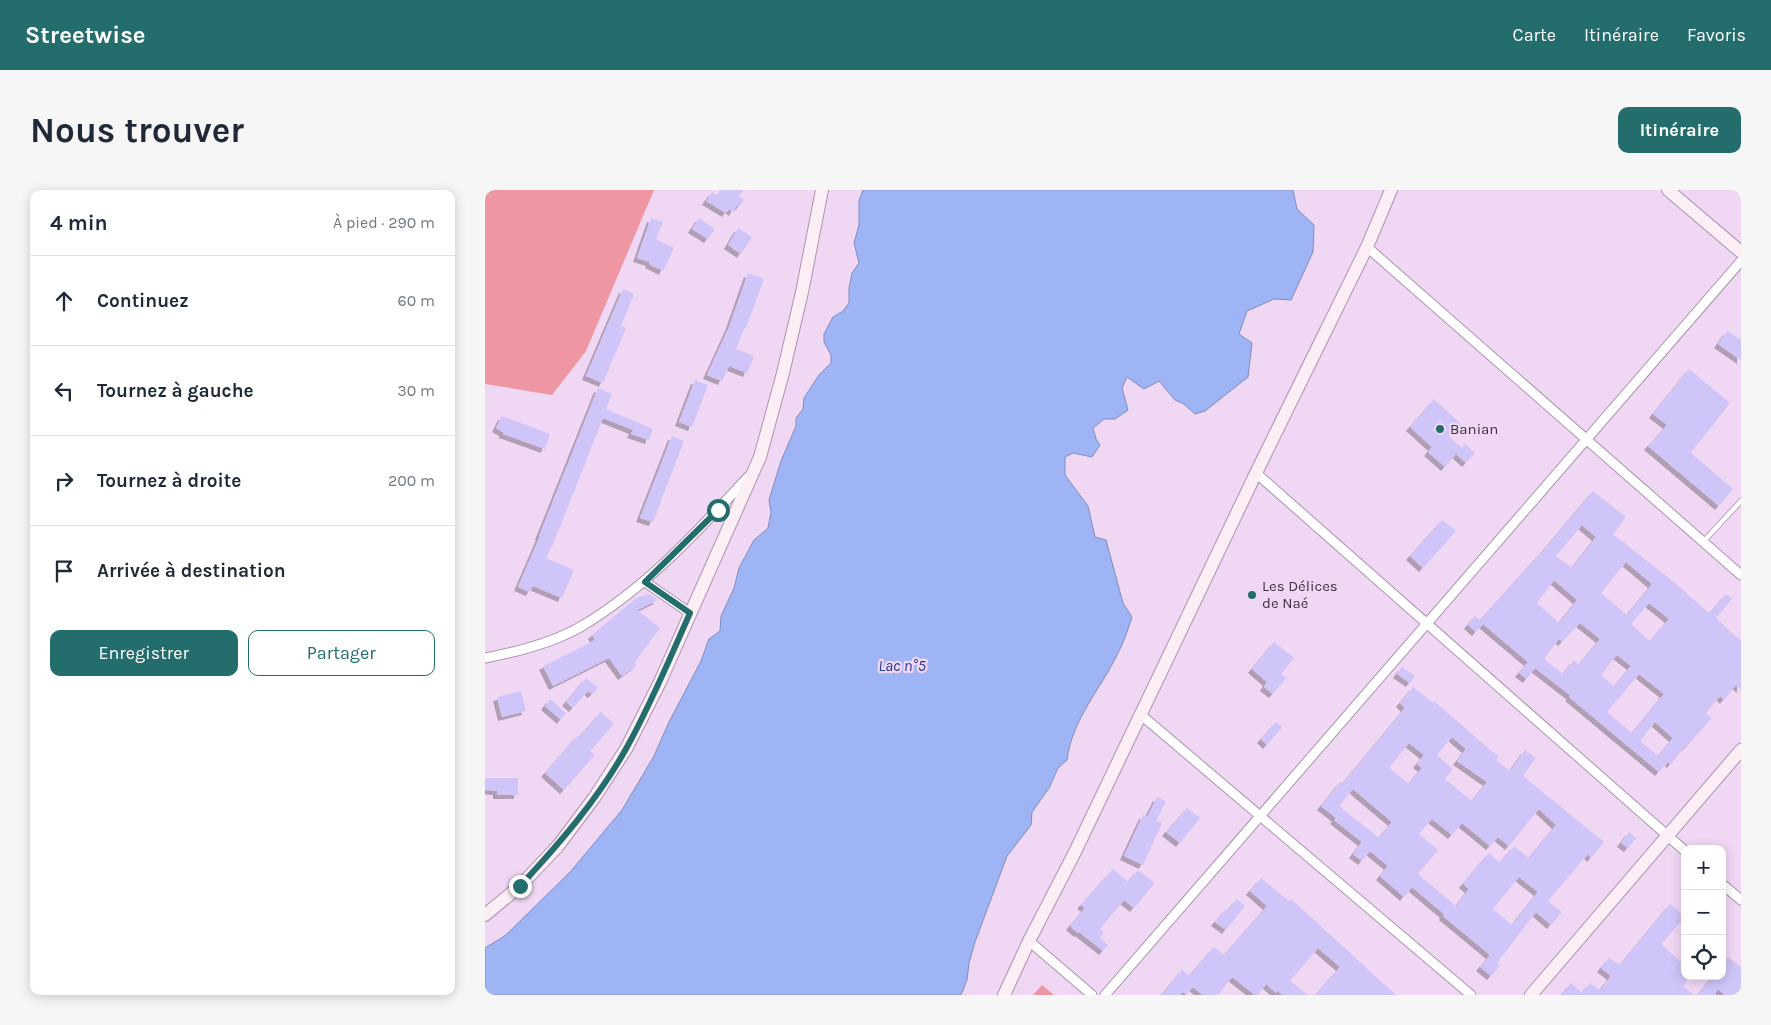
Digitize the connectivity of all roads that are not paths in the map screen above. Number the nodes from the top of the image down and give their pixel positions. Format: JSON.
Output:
{"nodes":[{"id":1,"x":822,"y":190,"type":"edge"},
{"id":2,"x":1391,"y":190,"type":"edge"},
{"id":3,"x":1668,"y":190,"type":"edge"},
{"id":4,"x":1367,"y":247,"type":"junction"},
{"id":5,"x":1741,"y":252,"type":"edge"},
{"id":6,"x":1741,"y":261,"type":"edge"},
{"id":7,"x":1587,"y":439,"type":"junction"},
{"id":8,"x":755,"y":470,"type":"junction"},
{"id":9,"x":1256,"y":473,"type":"junction"},
{"id":10,"x":1741,"y":501,"type":"edge"},
{"id":11,"x":1703,"y":542,"type":"junction"},
{"id":12,"x":1741,"y":575,"type":"edge"},
{"id":13,"x":645,"y":582,"type":"junction"},
{"id":14,"x":690,"y":613,"type":"junction"},
{"id":15,"x":1427,"y":624,"type":"junction"},
{"id":16,"x":485,"y":658,"type":"edge"},
{"id":17,"x":1140,"y":714,"type":"junction"},
{"id":18,"x":1741,"y":750,"type":"edge"},
{"id":19,"x":1260,"y":816,"type":"junction"},
{"id":20,"x":1668,"y":836,"type":"junction"},
{"id":21,"x":1681,"y":847,"type":"edge"},
{"id":22,"x":1726,"y":887,"type":"edge"},
{"id":23,"x":1741,"y":900,"type":"edge"},
{"id":24,"x":485,"y":915,"type":"edge"},
{"id":25,"x":1029,"y":941,"type":"junction"},
{"id":26,"x":1004,"y":995,"type":"edge"},
{"id":27,"x":1092,"y":995,"type":"edge"},
{"id":28,"x":1105,"y":995,"type":"edge"},
{"id":29,"x":1471,"y":995,"type":"edge"},
{"id":30,"x":1531,"y":995,"type":"edge"}],
"edges":[{"from":1,"to":8,"type":"street"},
{"from":2,"to":4,"type":"street"},
{"from":3,"to":5,"type":"street"},
{"from":4,"to":7,"type":"street"},
{"from":4,"to":9,"type":"street"},
{"from":6,"to":7,"type":"street"},
{"from":7,"to":11,"type":"street"},
{"from":7,"to":15,"type":"street"},
{"from":8,"to":13,"type":"street"},
{"from":8,"to":14,"type":"street"},
{"from":9,"to":15,"type":"street"},
{"from":9,"to":17,"type":"street"},
{"from":10,"to":11,"type":"lane"},
{"from":11,"to":12,"type":"street"},
{"from":13,"to":14,"type":"street"},
{"from":13,"to":16,"type":"street"},
{"from":14,"to":24,"type":"street"},
{"from":15,"to":19,"type":"street"},
{"from":15,"to":20,"type":"street"},
{"from":17,"to":19,"type":"street"},
{"from":17,"to":25,"type":"street"},
{"from":18,"to":20,"type":"street"},
{"from":19,"to":28,"type":"street"},
{"from":19,"to":29,"type":"street"},
{"from":20,"to":21,"type":"street"},
{"from":20,"to":30,"type":"street"},
{"from":22,"to":23,"type":"street"},
{"from":25,"to":26,"type":"street"},
{"from":25,"to":27,"type":"street"}]}
